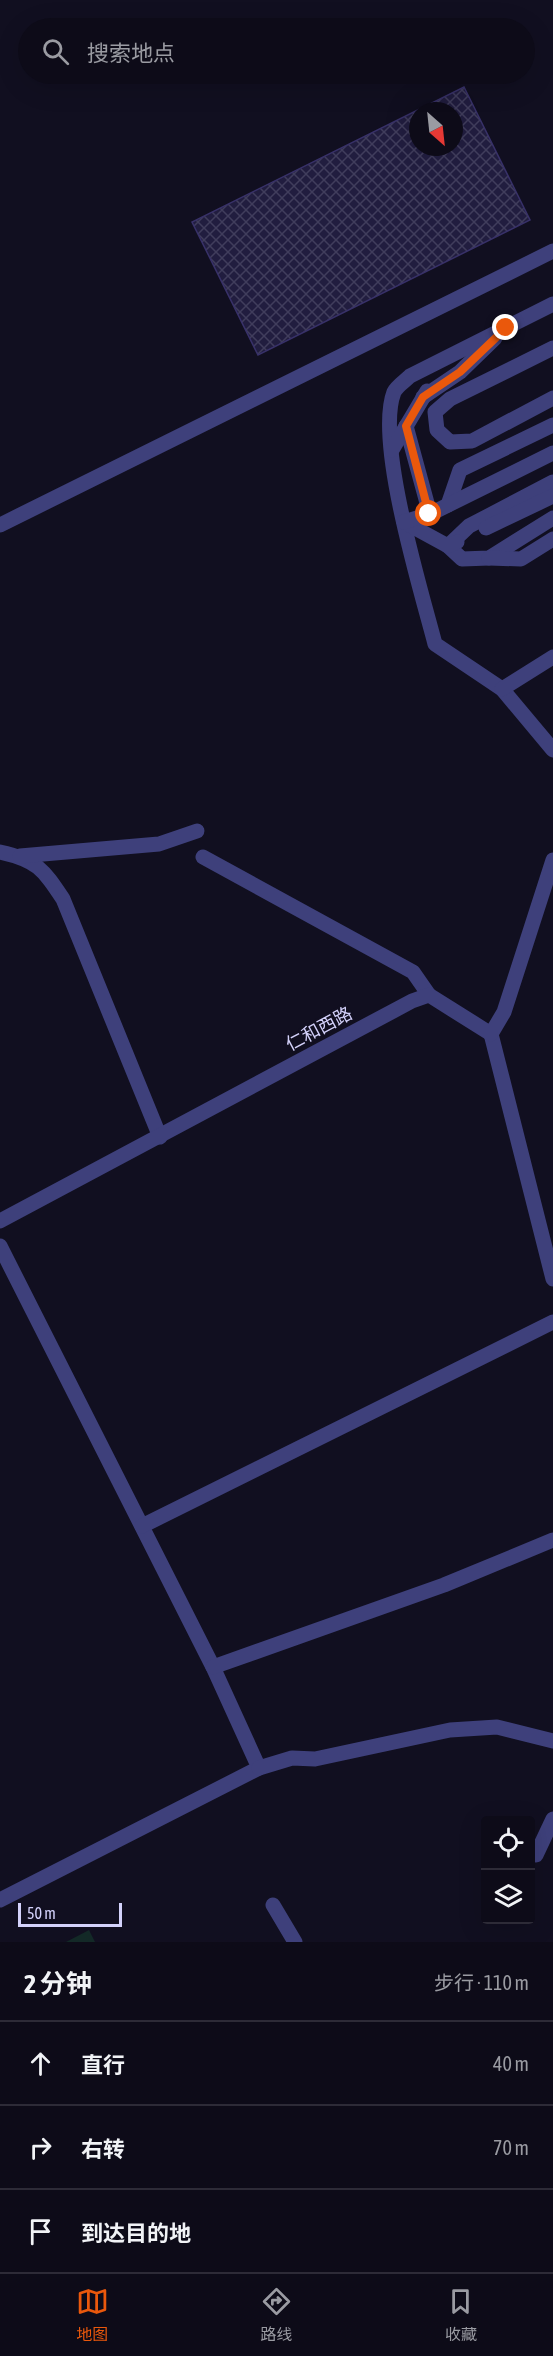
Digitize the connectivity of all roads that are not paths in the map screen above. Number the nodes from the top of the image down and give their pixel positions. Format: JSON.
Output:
{"nodes":[{"id":1,"x":553,"y":251,"type":"edge"},
{"id":2,"x":553,"y":304,"type":"edge"},
{"id":3,"x":506,"y":328,"type":"junction"},
{"id":4,"x":553,"y":348,"type":"edge"},
{"id":5,"x":447,"y":357,"type":"junction"},
{"id":6,"x":423,"y":397,"type":"junction"},
{"id":7,"x":553,"y":398,"type":"edge"},
{"id":8,"x":553,"y":425,"type":"edge"},
{"id":9,"x":406,"y":426,"type":"junction"},
{"id":10,"x":392,"y":450,"type":"junction"},
{"id":11,"x":553,"y":453,"type":"edge"},
{"id":12,"x":553,"y":482,"type":"edge"},
{"id":13,"x":553,"y":496,"type":"edge"},
{"id":14,"x":448,"y":505,"type":"junction"},
{"id":15,"x":429,"y":514,"type":"junction"},
{"id":16,"x":553,"y":518,"type":"edge"},
{"id":17,"x":404,"y":522,"type":"junction"},
{"id":18,"x":0,"y":525,"type":"edge"},
{"id":19,"x":553,"y":538,"type":"edge"},
{"id":20,"x":448,"y":546,"type":"junction"},
{"id":21,"x":489,"y":558,"type":"junction"},
{"id":22,"x":553,"y":657,"type":"edge"},
{"id":23,"x":502,"y":689,"type":"junction"},
{"id":24,"x":553,"y":750,"type":"edge"},
{"id":25,"x":197,"y":831,"type":"dead end"},
{"id":26,"x":0,"y":852,"type":"edge"},
{"id":27,"x":19,"y":856,"type":"junction"},
{"id":28,"x":203,"y":857,"type":"dead end"},
{"id":29,"x":553,"y":860,"type":"edge"},
{"id":30,"x":429,"y":995,"type":"junction"},
{"id":31,"x":491,"y":1034,"type":"junction"},
{"id":32,"x":160,"y":1137,"type":"junction"},
{"id":33,"x":0,"y":1221,"type":"edge"},
{"id":34,"x":0,"y":1246,"type":"edge"},
{"id":35,"x":553,"y":1279,"type":"edge"},
{"id":36,"x":553,"y":1322,"type":"edge"},
{"id":37,"x":142,"y":1526,"type":"junction"},
{"id":38,"x":553,"y":1540,"type":"edge"},
{"id":39,"x":213,"y":1667,"type":"junction"},
{"id":40,"x":553,"y":1741,"type":"edge"},
{"id":41,"x":259,"y":1768,"type":"junction"},
{"id":42,"x":553,"y":1819,"type":"edge"},
{"id":43,"x":536,"y":1855,"type":"dead end"},
{"id":44,"x":0,"y":1900,"type":"edge"},
{"id":45,"x":273,"y":1905,"type":"dead end"},
{"id":46,"x":295,"y":1942,"type":"edge"}],
"edges":[{"from":1,"to":18,"type":"street"},
{"from":2,"to":3,"type":"street"},
{"from":3,"to":5,"type":"street"},
{"from":3,"to":6,"type":"street"},
{"from":4,"to":7,"type":"street"},
{"from":5,"to":6,"type":"street"},
{"from":5,"to":10,"type":"street"},
{"from":6,"to":9,"type":"street"},
{"from":8,"to":14,"type":"street"},
{"from":9,"to":10,"type":"street"},
{"from":9,"to":15,"type":"street"},
{"from":10,"to":17,"type":"street"},
{"from":11,"to":14,"type":"street"},
{"from":12,"to":20,"type":"street"},
{"from":13,"to":20,"type":"street"},
{"from":14,"to":15,"type":"street"},
{"from":15,"to":17,"type":"street"},
{"from":16,"to":21,"type":"street"},
{"from":17,"to":20,"type":"street"},
{"from":17,"to":23,"type":"street"},
{"from":19,"to":21,"type":"street"},
{"from":20,"to":21,"type":"street"},
{"from":22,"to":23,"type":"street"},
{"from":23,"to":24,"type":"street"},
{"from":25,"to":27,"type":"street"},
{"from":26,"to":27,"type":"street"},
{"from":27,"to":32,"type":"street"},
{"from":28,"to":30,"type":"street"},
{"from":29,"to":31,"type":"street"},
{"from":30,"to":31,"type":"street"},
{"from":30,"to":32,"type":"street","name":"仁和西路"},
{"from":31,"to":35,"type":"street"},
{"from":32,"to":33,"type":"street","name":"仁和西路"},
{"from":34,"to":37,"type":"street"},
{"from":36,"to":37,"type":"street"},
{"from":37,"to":39,"type":"street"},
{"from":38,"to":39,"type":"street"},
{"from":39,"to":41,"type":"street"},
{"from":40,"to":41,"type":"street"},
{"from":41,"to":44,"type":"street"},
{"from":42,"to":43,"type":"street"},
{"from":45,"to":46,"type":"street"}]}
